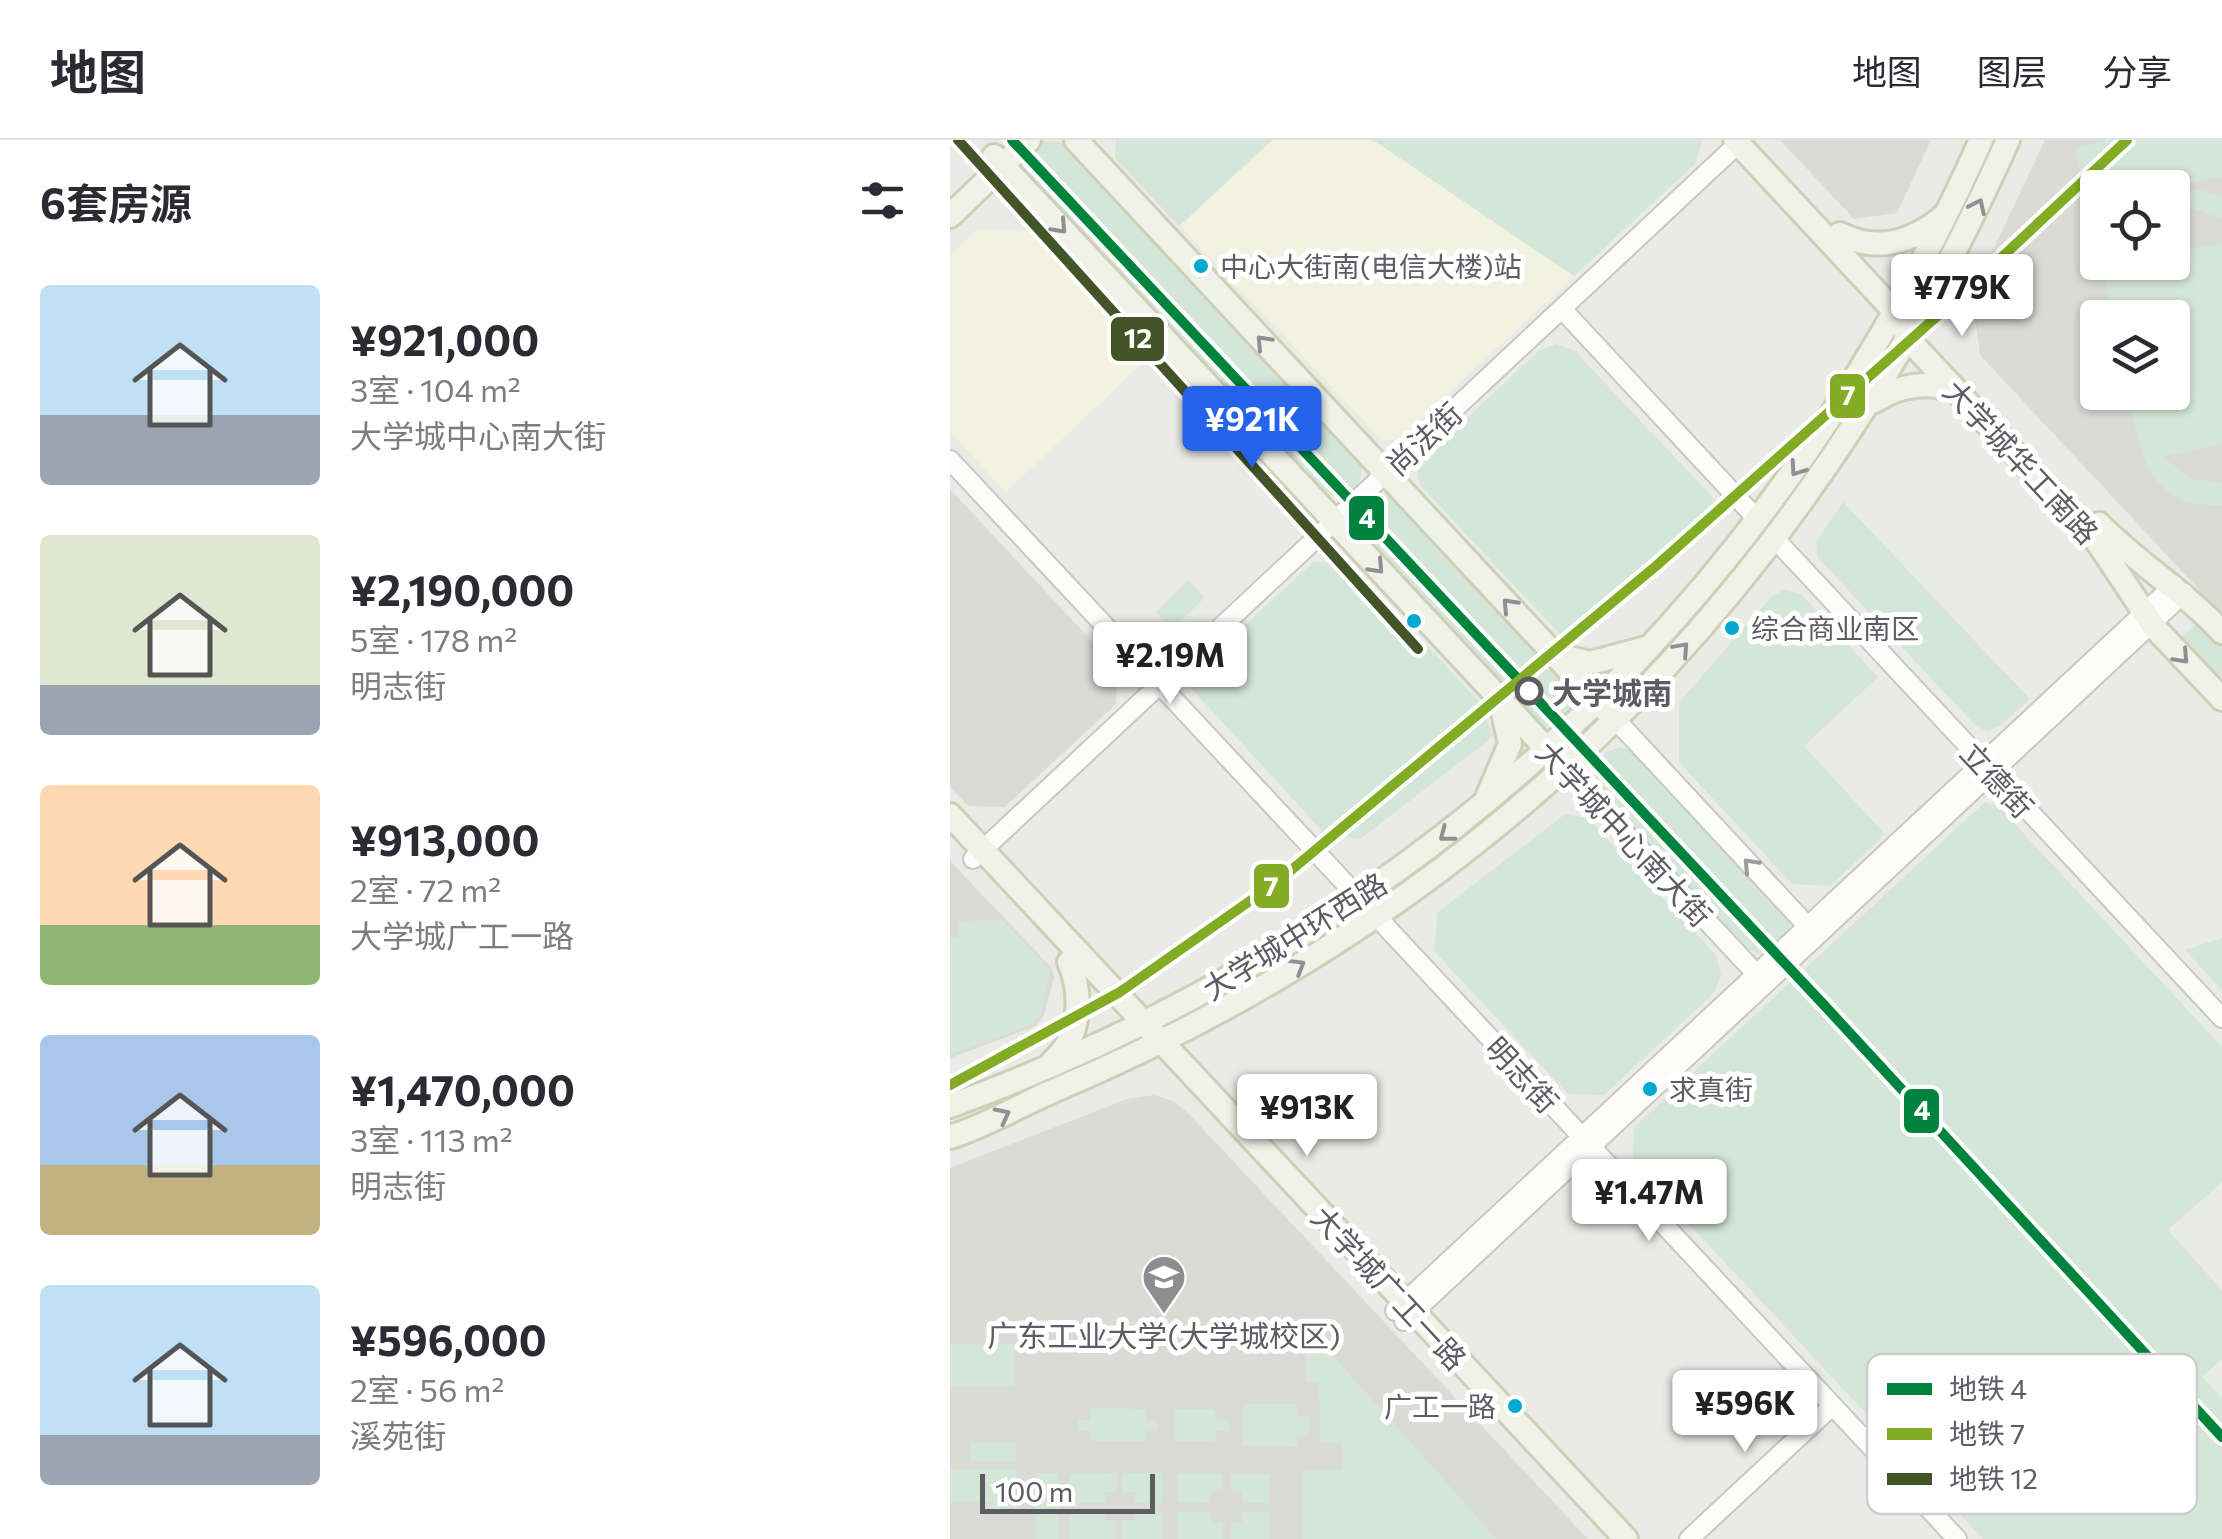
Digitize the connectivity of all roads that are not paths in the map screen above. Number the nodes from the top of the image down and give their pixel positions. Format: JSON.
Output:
{"nodes":[{"id":1,"x":1029,"y":140,"type":"edge"},
{"id":2,"x":1076,"y":140,"type":"edge"},
{"id":3,"x":1981,"y":140,"type":"edge"},
{"id":4,"x":2008,"y":140,"type":"edge"},
{"id":5,"x":1742,"y":141,"type":"edge"},
{"id":6,"x":1002,"y":154,"type":"edge"},
{"id":7,"x":950,"y":198,"type":"edge"},
{"id":8,"x":1948,"y":212,"type":"junction"},
{"id":9,"x":950,"y":216,"type":"edge"},
{"id":10,"x":1840,"y":234,"type":"junction"},
{"id":11,"x":1899,"y":307,"type":"junction"},
{"id":12,"x":1562,"y":308,"type":"junction"},
{"id":13,"x":1912,"y":334,"type":"junction"},
{"id":14,"x":1960,"y":394,"type":"junction"},
{"id":15,"x":1869,"y":407,"type":"junction"},
{"id":16,"x":950,"y":460,"type":"edge"},
{"id":17,"x":1386,"y":473,"type":"junction"},
{"id":18,"x":1758,"y":520,"type":"junction"},
{"id":19,"x":1334,"y":521,"type":"junction"},
{"id":20,"x":1775,"y":538,"type":"junction"},
{"id":21,"x":2179,"y":589,"type":"junction"},
{"id":22,"x":2148,"y":618,"type":"junction"},
{"id":23,"x":2222,"y":632,"type":"edge"},
{"id":24,"x":1654,"y":644,"type":"junction"},
{"id":25,"x":1554,"y":654,"type":"junction"},
{"id":26,"x":1160,"y":684,"type":"junction"},
{"id":27,"x":1497,"y":696,"type":"junction"},
{"id":28,"x":2222,"y":699,"type":"edge"},
{"id":29,"x":1599,"y":702,"type":"junction"},
{"id":30,"x":1616,"y":720,"type":"junction"},
{"id":31,"x":1548,"y":750,"type":"junction"},
{"id":32,"x":1988,"y":767,"type":"junction"},
{"id":33,"x":1564,"y":768,"type":"junction"},
{"id":34,"x":1482,"y":806,"type":"junction"},
{"id":35,"x":950,"y":815,"type":"edge"},
{"id":36,"x":950,"y":834,"type":"edge"},
{"id":37,"x":978,"y":854,"type":"junction"},
{"id":38,"x":1359,"y":898,"type":"junction"},
{"id":39,"x":1376,"y":916,"type":"junction"},
{"id":40,"x":1812,"y":931,"type":"junction"},
{"id":41,"x":1069,"y":962,"type":"junction"},
{"id":42,"x":1761,"y":979,"type":"junction"},
{"id":43,"x":2222,"y":1018,"type":"edge"},
{"id":44,"x":1138,"y":1026,"type":"junction"},
{"id":45,"x":1155,"y":1044,"type":"junction"},
{"id":46,"x":1046,"y":1067,"type":"junction"},
{"id":47,"x":950,"y":1106,"type":"edge"},
{"id":48,"x":950,"y":1137,"type":"edge"},
{"id":49,"x":1586,"y":1142,"type":"junction"},
{"id":50,"x":1404,"y":1312,"type":"junction"},
{"id":51,"x":1832,"y":1406,"type":"junction"},
{"id":52,"x":1867,"y":1444,"type":"edge"},
{"id":53,"x":1933,"y":1514,"type":"edge"},
{"id":54,"x":1608,"y":1539,"type":"edge"},
{"id":55,"x":1626,"y":1539,"type":"edge"},
{"id":56,"x":1689,"y":1539,"type":"edge"},
{"id":57,"x":1956,"y":1539,"type":"edge"}],
"edges":[{"from":1,"to":6,"type":"main road"},
{"from":17,"to":2,"type":"main road","one_way":true},
{"from":3,"to":8,"type":"main road","name":"大学城中环西路"},
{"from":13,"to":4,"type":"main road","name":"大学城中环西路","one_way":true},
{"from":5,"to":10,"type":"main road","name":"大学城华工南路"},
{"from":5,"to":11,"type":"main road","name":"大学城华工南路"},
{"from":5,"to":12,"type":"street","name":"尚法街"},
{"from":6,"to":7,"type":"main road"},
{"from":6,"to":9,"type":"main road"},
{"from":6,"to":19,"type":"main road","name":"大学城中心南大街","one_way":true},
{"from":8,"to":10,"type":"main road"},
{"from":8,"to":11,"type":"main road","name":"大学城中环西路"},
{"from":10,"to":11,"type":"main road","name":"大学城华工南路"},
{"from":11,"to":13,"type":"main road","name":"大学城华工南路"},
{"from":11,"to":18,"type":"main road","name":"大学城中环西路","one_way":true},
{"from":12,"to":17,"type":"street","name":"尚法街"},
{"from":12,"to":18,"type":"street"},
{"from":13,"to":14,"type":"main road","name":"大学城华工南路"},
{"from":13,"to":15,"type":"main road","name":"大学城中环西路"},
{"from":13,"to":21,"type":"main road","name":"大学城华工南路"},
{"from":14,"to":15,"type":"main road"},
{"from":14,"to":22,"type":"main road","name":"大学城华工南路"},
{"from":15,"to":20,"type":"main road","name":"大学城中环西路"},
{"from":16,"to":26,"type":"street"},
{"from":17,"to":19,"type":"street","name":"尚法街"},
{"from":25,"to":17,"type":"main road","one_way":true},
{"from":18,"to":24,"type":"main road","name":"大学城中环西路"},
{"from":19,"to":26,"type":"street","name":"尚法街"},
{"from":19,"to":27,"type":"main road","name":"大学城中心南大街","one_way":true},
{"from":30,"to":20,"type":"main road","name":"大学城中环西路","one_way":true},
{"from":20,"to":32,"type":"street","name":"立德街"},
{"from":21,"to":22,"type":"street"},
{"from":21,"to":23,"type":"main road","name":"大学城华工南路"},
{"from":22,"to":28,"type":"main road","name":"大学城华工南路","one_way":true},
{"from":22,"to":32,"type":"street"},
{"from":24,"to":25,"type":"main road"},
{"from":24,"to":29,"type":"main road","name":"大学城中环西路"},
{"from":25,"to":29,"type":"main road"},
{"from":26,"to":37,"type":"street","name":"尚法街"},
{"from":26,"to":38,"type":"street"},
{"from":27,"to":31,"type":"main road","name":"大学城中心南大街"},
{"from":27,"to":34,"type":"main road"},
{"from":29,"to":30,"type":"main road"},
{"from":29,"to":31,"type":"main road","name":"大学城中环西路"},
{"from":30,"to":33,"type":"main road","name":"大学城中环西路"},
{"from":40,"to":30,"type":"street","one_way":true},
{"from":31,"to":33,"type":"main road","name":"大学城中心南大街"},
{"from":31,"to":34,"type":"main road","name":"大学城中环西路"},
{"from":32,"to":40,"type":"street"},
{"from":32,"to":43,"type":"street","name":"立德街"},
{"from":33,"to":39,"type":"main road","name":"大学城中环西路"},
{"from":33,"to":42,"type":"street","name":"大学城中心南大街"},
{"from":34,"to":38,"type":"main road","name":"大学城中环西路","one_way":true},
{"from":35,"to":37,"type":"main road","name":"大学城广工一路"},
{"from":36,"to":37,"type":"main road","name":"大学城广工一路"},
{"from":37,"to":41,"type":"main road","name":"大学城广工一路"},
{"from":37,"to":44,"type":"main road","name":"大学城广工一路"},
{"from":38,"to":44,"type":"main road","name":"大学城中环西路"},
{"from":45,"to":39,"type":"main road","name":"大学城中环西路","one_way":true},
{"from":39,"to":49,"type":"street","name":"明志街"},
{"from":40,"to":42,"type":"street"},
{"from":41,"to":44,"type":"main road","name":"大学城广工一路"},
{"from":41,"to":46,"type":"main road"},
{"from":42,"to":49,"type":"street"},
{"from":44,"to":45,"type":"main road","name":"大学城广工一路"},
{"from":44,"to":46,"type":"main road","name":"大学城中环西路"},
{"from":48,"to":45,"type":"main road","name":"大学城中环西路","one_way":true},
{"from":45,"to":50,"type":"main road","name":"大学城广工一路"},
{"from":46,"to":47,"type":"main road","name":"大学城中环西路"},
{"from":49,"to":50,"type":"street"},
{"from":49,"to":51,"type":"street","name":"明志街"},
{"from":50,"to":54,"type":"main road","name":"大学城广工一路"},
{"from":50,"to":55,"type":"main road","name":"大学城广工一路"},
{"from":51,"to":52,"type":"street","name":"明志街"},
{"from":51,"to":56,"type":"street"},
{"from":53,"to":57,"type":"street","name":"明志街"}]}
